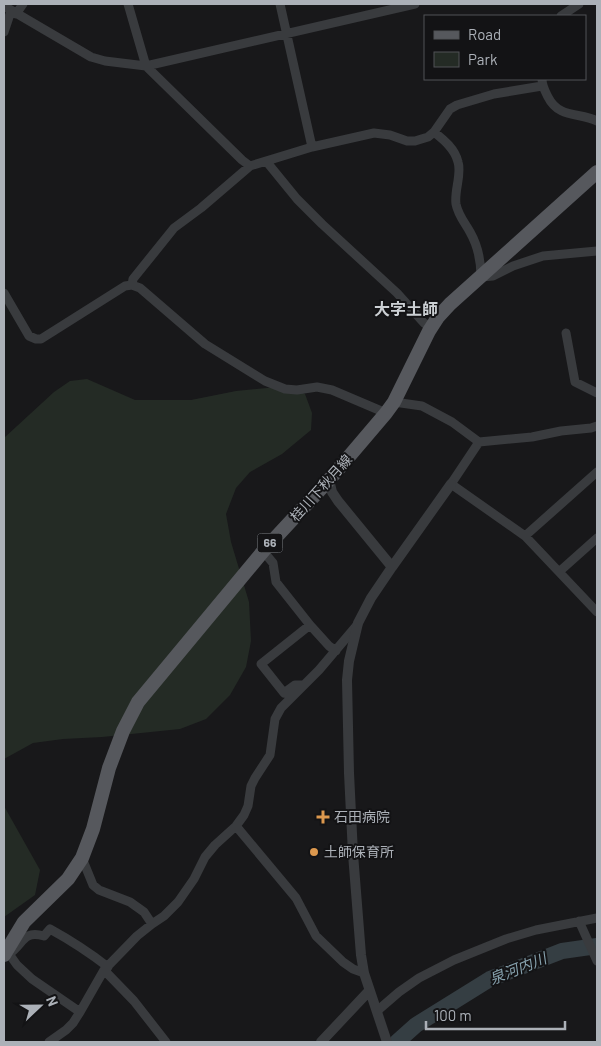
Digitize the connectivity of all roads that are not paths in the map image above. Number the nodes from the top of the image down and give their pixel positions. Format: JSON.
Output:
{"nodes":[{"id":1,"x":23,"y":4,"type":"edge"},
{"id":2,"x":128,"y":4,"type":"edge"},
{"id":3,"x":280,"y":4,"type":"edge"},
{"id":4,"x":415,"y":4,"type":"edge"},
{"id":5,"x":579,"y":4,"type":"edge"},
{"id":6,"x":10,"y":10,"type":"edge"},
{"id":7,"x":562,"y":15,"type":"edge"},
{"id":8,"x":4,"y":32,"type":"edge"},
{"id":9,"x":287,"y":33,"type":"junction"},
{"id":10,"x":146,"y":66,"type":"junction"},
{"id":11,"x":542,"y":82,"type":"edge"},
{"id":12,"x":597,"y":121,"type":"edge"},
{"id":13,"x":434,"y":132,"type":"junction"},
{"id":14,"x":312,"y":147,"type":"junction"},
{"id":15,"x":266,"y":161,"type":"junction"},
{"id":16,"x":250,"y":166,"type":"junction"},
{"id":17,"x":597,"y":172,"type":"edge"},
{"id":18,"x":597,"y":251,"type":"edge"},
{"id":19,"x":481,"y":277,"type":"junction"},
{"id":20,"x":132,"y":285,"type":"junction"},
{"id":21,"x":4,"y":293,"type":"edge"},
{"id":22,"x":431,"y":327,"type":"junction"},
{"id":23,"x":566,"y":333,"type":"dead end"},
{"id":24,"x":597,"y":393,"type":"edge"},
{"id":25,"x":390,"y":407,"type":"junction"},
{"id":26,"x":597,"y":426,"type":"edge"},
{"id":27,"x":478,"y":442,"type":"junction"},
{"id":28,"x":597,"y":472,"type":"edge"},
{"id":29,"x":329,"y":480,"type":"junction"},
{"id":30,"x":451,"y":484,"type":"junction"},
{"id":31,"x":526,"y":536,"type":"junction"},
{"id":32,"x":597,"y":538,"type":"edge"},
{"id":33,"x":263,"y":551,"type":"junction"},
{"id":34,"x":392,"y":567,"type":"junction"},
{"id":35,"x":560,"y":572,"type":"junction"},
{"id":36,"x":597,"y":612,"type":"edge"},
{"id":37,"x":358,"y":623,"type":"junction"},
{"id":38,"x":310,"y":625,"type":"junction"},
{"id":39,"x":336,"y":651,"type":"junction"},
{"id":40,"x":304,"y":685,"type":"junction"},
{"id":41,"x":236,"y":826,"type":"junction"},
{"id":42,"x":82,"y":858,"type":"junction"},
{"id":43,"x":597,"y":918,"type":"edge"},
{"id":44,"x":152,"y":924,"type":"junction"},
{"id":45,"x":580,"y":924,"type":"junction"},
{"id":46,"x":7,"y":953,"type":"edge"},
{"id":47,"x":597,"y":960,"type":"edge"},
{"id":48,"x":106,"y":968,"type":"junction"},
{"id":49,"x":364,"y":973,"type":"junction"},
{"id":50,"x":370,"y":991,"type":"junction"},
{"id":51,"x":377,"y":1011,"type":"junction"},
{"id":52,"x":80,"y":1012,"type":"junction"},
{"id":53,"x":49,"y":1042,"type":"edge"},
{"id":54,"x":166,"y":1042,"type":"edge"},
{"id":55,"x":321,"y":1042,"type":"edge"},
{"id":56,"x":387,"y":1042,"type":"edge"}],
"edges":[{"from":1,"to":6,"type":"street"},
{"from":2,"to":10,"type":"street"},
{"from":3,"to":9,"type":"street"},
{"from":4,"to":9,"type":"street"},
{"from":5,"to":7,"type":"street"},
{"from":6,"to":8,"type":"street"},
{"from":6,"to":10,"type":"street"},
{"from":9,"to":10,"type":"street"},
{"from":9,"to":14,"type":"street"},
{"from":10,"to":16,"type":"street"},
{"from":11,"to":12,"type":"street"},
{"from":11,"to":13,"type":"street"},
{"from":13,"to":14,"type":"street"},
{"from":13,"to":19,"type":"street"},
{"from":14,"to":15,"type":"street"},
{"from":15,"to":16,"type":"street"},
{"from":15,"to":22,"type":"street"},
{"from":16,"to":20,"type":"street"},
{"from":17,"to":19,"type":"main road","name":"桂川下秋月線","number":"66"},
{"from":18,"to":19,"type":"street"},
{"from":19,"to":22,"type":"main road","name":"桂川下秋月線","number":"66"},
{"from":20,"to":21,"type":"street"},
{"from":20,"to":25,"type":"street"},
{"from":22,"to":25,"type":"main road","name":"桂川下秋月線","number":"66"},
{"from":23,"to":24,"type":"street"},
{"from":25,"to":27,"type":"street"},
{"from":25,"to":29,"type":"main road","name":"桂川下秋月線","number":"66"},
{"from":26,"to":27,"type":"street"},
{"from":27,"to":30,"type":"street"},
{"from":28,"to":31,"type":"street"},
{"from":29,"to":33,"type":"main road","name":"桂川下秋月線","number":"66"},
{"from":29,"to":34,"type":"street"},
{"from":30,"to":31,"type":"street"},
{"from":30,"to":34,"type":"street"},
{"from":31,"to":35,"type":"street"},
{"from":32,"to":35,"type":"street"},
{"from":33,"to":38,"type":"street"},
{"from":33,"to":42,"type":"main road","name":"桂川下秋月線","number":"66"},
{"from":34,"to":37,"type":"street"},
{"from":35,"to":36,"type":"street"},
{"from":37,"to":39,"type":"street"},
{"from":37,"to":49,"type":"street"},
{"from":38,"to":39,"type":"street"},
{"from":38,"to":40,"type":"street"},
{"from":39,"to":40,"type":"street"},
{"from":40,"to":41,"type":"street"},
{"from":41,"to":44,"type":"street"},
{"from":41,"to":49,"type":"street"},
{"from":42,"to":44,"type":"street"},
{"from":42,"to":46,"type":"main road","name":"桂川下秋月線","number":"66"},
{"from":43,"to":45,"type":"street"},
{"from":44,"to":48,"type":"street"},
{"from":45,"to":47,"type":"street"},
{"from":45,"to":51,"type":"street"},
{"from":46,"to":48,"type":"street"},
{"from":46,"to":52,"type":"street"},
{"from":48,"to":52,"type":"street"},
{"from":48,"to":54,"type":"street"},
{"from":49,"to":50,"type":"street"},
{"from":50,"to":51,"type":"street"},
{"from":50,"to":55,"type":"street"},
{"from":51,"to":56,"type":"street"},
{"from":52,"to":53,"type":"street"}]}
